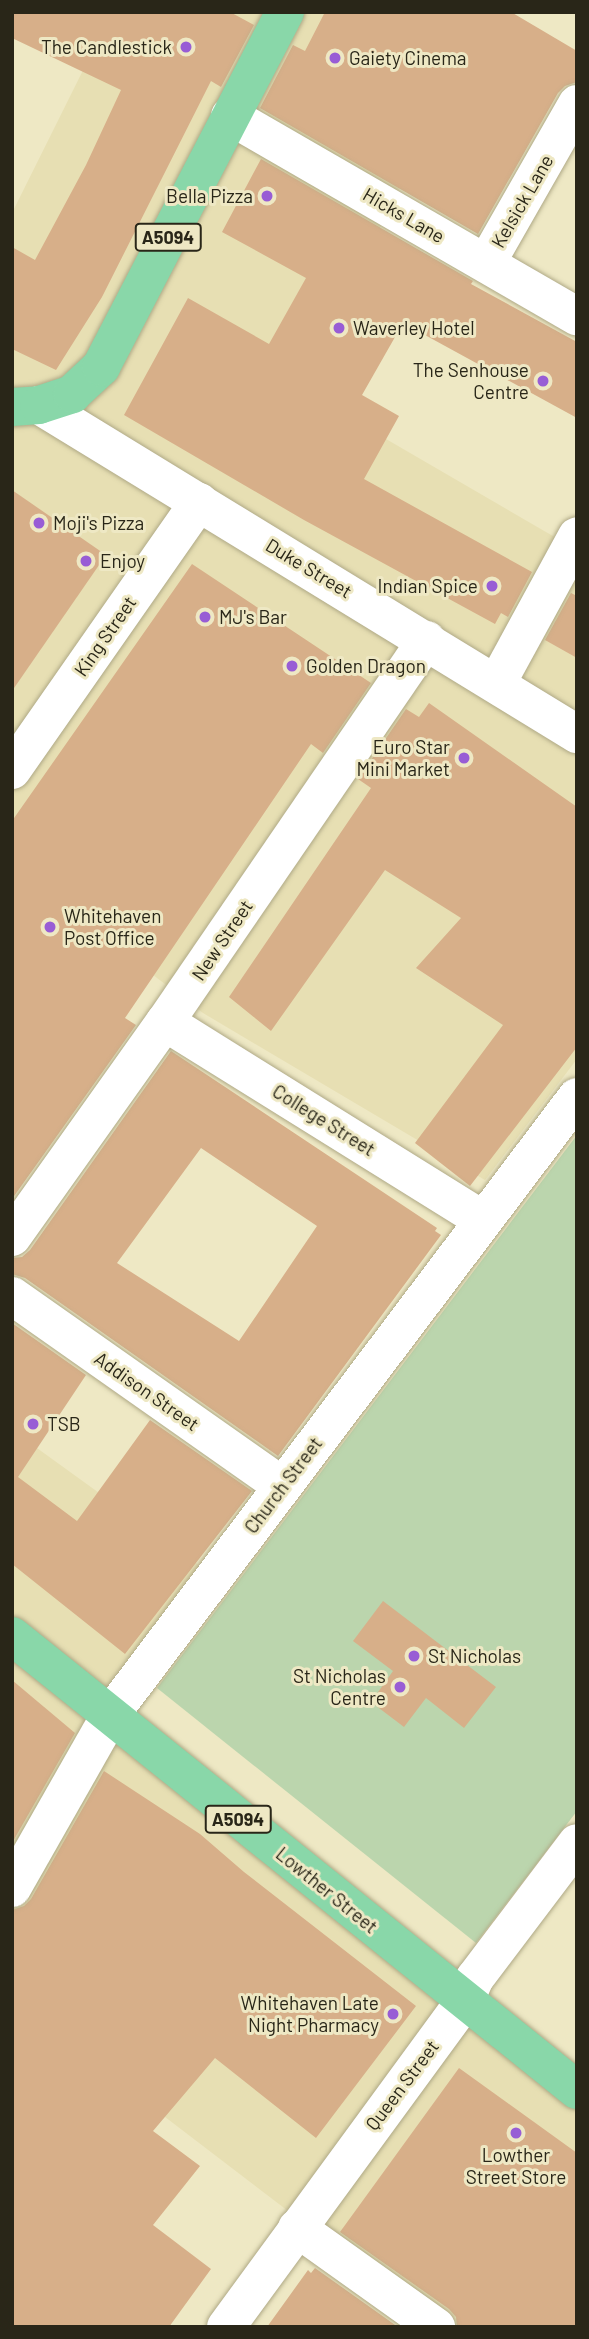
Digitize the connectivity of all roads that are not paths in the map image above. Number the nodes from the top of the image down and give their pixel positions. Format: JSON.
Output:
{"nodes":[{"id":1,"x":279,"y":14,"type":"edge"},
{"id":2,"x":577,"y":104,"type":"edge"},
{"id":3,"x":230,"y":116,"type":"junction"},
{"id":4,"x":577,"y":138,"type":"edge"},
{"id":5,"x":577,"y":164,"type":"edge"},
{"id":6,"x":487,"y":262,"type":"junction"},
{"id":7,"x":577,"y":316,"type":"edge"},
{"id":8,"x":26,"y":406,"type":"edge"},
{"id":9,"x":199,"y":502,"type":"junction"},
{"id":10,"x":577,"y":536,"type":"edge"},
{"id":11,"x":427,"y":640,"type":"junction"},
{"id":12,"x":497,"y":683,"type":"junction"},
{"id":13,"x":577,"y":734,"type":"edge"},
{"id":14,"x":12,"y":770,"type":"edge"},
{"id":15,"x":165,"y":1022,"type":"junction"},
{"id":16,"x":577,"y":1097,"type":"edge"},
{"id":17,"x":482,"y":1219,"type":"junction"},
{"id":18,"x":12,"y":1237,"type":"edge"},
{"id":19,"x":12,"y":1296,"type":"edge"},
{"id":20,"x":282,"y":1486,"type":"junction"},
{"id":21,"x":12,"y":1636,"type":"edge"},
{"id":22,"x":111,"y":1714,"type":"junction"},
{"id":23,"x":577,"y":1843,"type":"edge"},
{"id":24,"x":12,"y":1888,"type":"edge"},
{"id":25,"x":465,"y":2001,"type":"junction"},
{"id":26,"x":577,"y":2090,"type":"edge"},
{"id":27,"x":296,"y":2228,"type":"junction"},
{"id":28,"x":226,"y":2327,"type":"edge"},
{"id":29,"x":436,"y":2327,"type":"edge"}],
"edges":[{"from":1,"to":3,"type":"main road","number":"A5094"},
{"from":2,"to":6,"type":"street","name":"Kelsick Lane"},
{"from":3,"to":6,"type":"street","name":"Hicks Lane"},
{"from":3,"to":8,"type":"main road","number":"A5094"},
{"from":4,"to":5,"type":"street"},
{"from":6,"to":7,"type":"street","name":"Hicks Lane"},
{"from":8,"to":9,"type":"street","name":"Duke Street"},
{"from":9,"to":11,"type":"street","name":"Duke Street"},
{"from":9,"to":14,"type":"street","name":"King Street"},
{"from":10,"to":12,"type":"street"},
{"from":11,"to":12,"type":"street","name":"Duke Street"},
{"from":11,"to":15,"type":"street","name":"New Street"},
{"from":12,"to":13,"type":"street","name":"Duke Street"},
{"from":15,"to":17,"type":"street","name":"College Street"},
{"from":15,"to":18,"type":"street","name":"New Street"},
{"from":16,"to":17,"type":"street","name":"Church Street"},
{"from":17,"to":20,"type":"street","name":"Church Street"},
{"from":19,"to":20,"type":"street","name":"Addison Street"},
{"from":20,"to":22,"type":"street","name":"Church Street"},
{"from":21,"to":22,"type":"main road","name":"Lowther Street","number":"A5094"},
{"from":22,"to":24,"type":"street","name":"Church Street"},
{"from":22,"to":25,"type":"main road","name":"Lowther Street","number":"A5094"},
{"from":23,"to":25,"type":"street","name":"Queen Street"},
{"from":25,"to":26,"type":"main road","name":"Lowther Street","number":"A5094"},
{"from":25,"to":27,"type":"street","name":"Queen Street"},
{"from":27,"to":28,"type":"street","name":"Queen Street"},
{"from":27,"to":29,"type":"street"}]}
